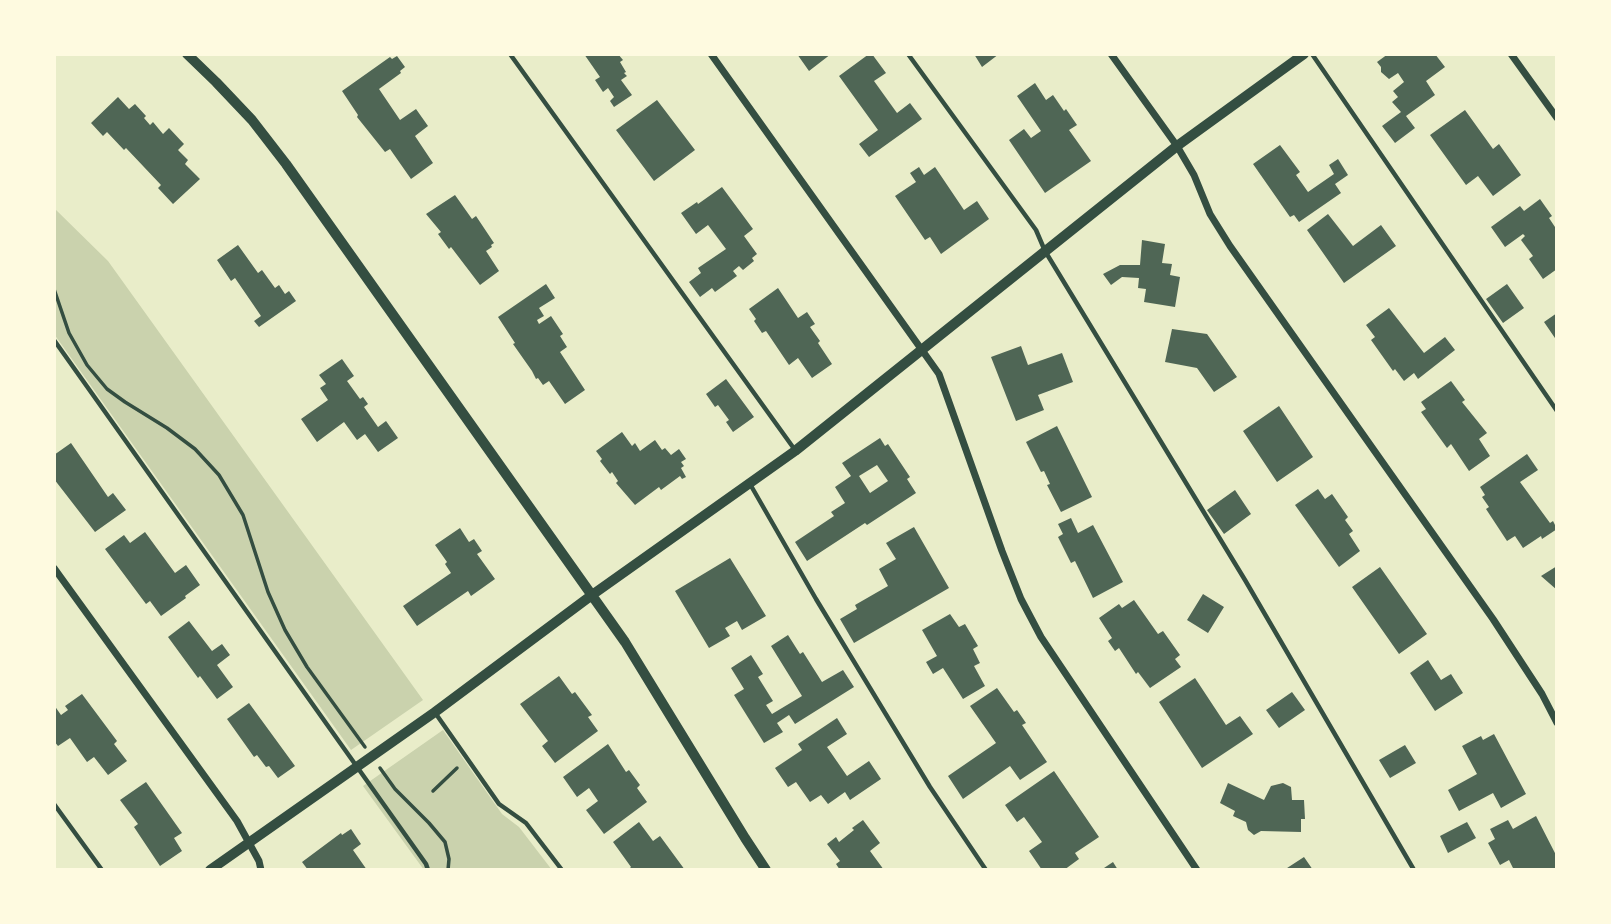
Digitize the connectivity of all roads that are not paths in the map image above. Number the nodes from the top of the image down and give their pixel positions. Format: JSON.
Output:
{"nodes":[{"id":1,"x":187,"y":54,"type":"edge"},
{"id":2,"x":510,"y":54,"type":"edge"},
{"id":3,"x":711,"y":54,"type":"edge"},
{"id":4,"x":908,"y":54,"type":"edge"},
{"id":5,"x":1111,"y":54,"type":"edge"},
{"id":6,"x":1304,"y":54,"type":"edge"},
{"id":7,"x":1312,"y":54,"type":"edge"},
{"id":8,"x":1511,"y":54,"type":"edge"},
{"id":9,"x":1557,"y":118,"type":"edge"},
{"id":10,"x":1177,"y":146,"type":"junction"},
{"id":11,"x":1045,"y":251,"type":"junction"},
{"id":12,"x":54,"y":340,"type":"edge"},
{"id":13,"x":922,"y":350,"type":"junction"},
{"id":14,"x":1557,"y":411,"type":"edge"},
{"id":15,"x":795,"y":451,"type":"junction"},
{"id":16,"x":750,"y":484,"type":"junction"},
{"id":17,"x":54,"y":568,"type":"edge"},
{"id":18,"x":592,"y":595,"type":"junction"},
{"id":19,"x":435,"y":712,"type":"junction"},
{"id":20,"x":1557,"y":723,"type":"edge"},
{"id":21,"x":357,"y":767,"type":"junction"},
{"id":22,"x":54,"y":804,"type":"edge"},
{"id":23,"x":249,"y":842,"type":"junction"},
{"id":24,"x":102,"y":870,"type":"edge"},
{"id":25,"x":210,"y":870,"type":"edge"},
{"id":26,"x":261,"y":870,"type":"edge"},
{"id":27,"x":428,"y":870,"type":"edge"},
{"id":28,"x":562,"y":870,"type":"edge"},
{"id":29,"x":766,"y":870,"type":"edge"},
{"id":30,"x":986,"y":870,"type":"edge"},
{"id":31,"x":1197,"y":870,"type":"edge"},
{"id":32,"x":1414,"y":870,"type":"edge"}],
"edges":[{"from":1,"to":18,"type":"street"},
{"from":2,"to":15,"type":"lane"},
{"from":3,"to":13,"type":"street"},
{"from":4,"to":11,"type":"lane"},
{"from":5,"to":10,"type":"street"},
{"from":6,"to":10,"type":"street"},
{"from":7,"to":14,"type":"lane"},
{"from":8,"to":9,"type":"street"},
{"from":10,"to":11,"type":"street"},
{"from":10,"to":20,"type":"street"},
{"from":11,"to":13,"type":"street"},
{"from":11,"to":32,"type":"lane"},
{"from":12,"to":21,"type":"lane"},
{"from":13,"to":15,"type":"street"},
{"from":13,"to":31,"type":"street"},
{"from":15,"to":16,"type":"street"},
{"from":16,"to":18,"type":"street"},
{"from":16,"to":30,"type":"lane"},
{"from":17,"to":23,"type":"street"},
{"from":18,"to":19,"type":"street"},
{"from":18,"to":29,"type":"street"},
{"from":19,"to":21,"type":"street"},
{"from":19,"to":28,"type":"lane"},
{"from":21,"to":23,"type":"street"},
{"from":21,"to":27,"type":"lane"},
{"from":22,"to":24,"type":"lane"},
{"from":23,"to":25,"type":"street"},
{"from":23,"to":26,"type":"street"}]}
